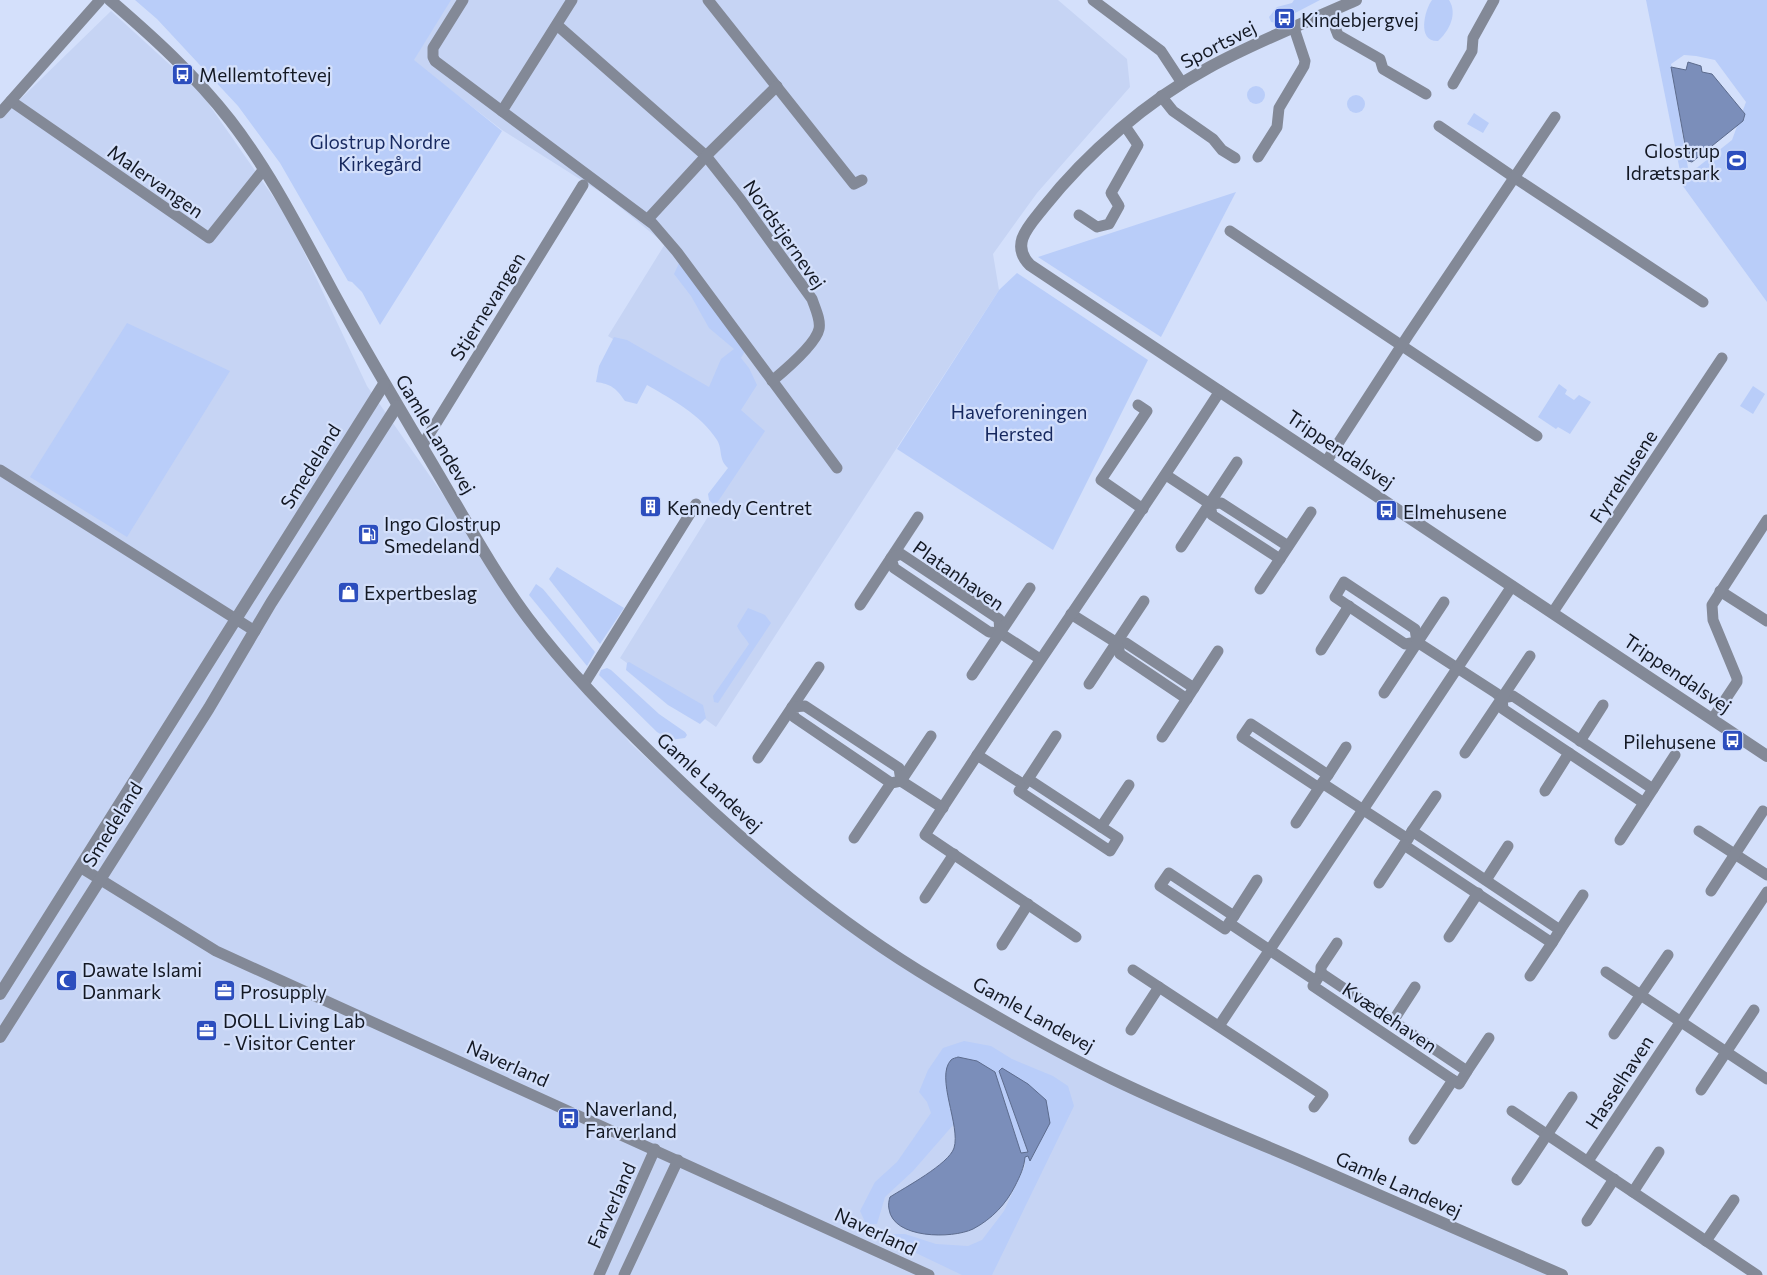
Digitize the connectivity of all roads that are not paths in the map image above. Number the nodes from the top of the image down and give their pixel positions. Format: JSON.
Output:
{"nodes":[{"id":1,"x":100,"y":0,"type":"edge"},
{"id":2,"x":110,"y":0,"type":"edge"},
{"id":3,"x":463,"y":0,"type":"edge"},
{"id":4,"x":572,"y":0,"type":"edge"},
{"id":5,"x":708,"y":0,"type":"edge"},
{"id":6,"x":1093,"y":0,"type":"edge"},
{"id":7,"x":1356,"y":0,"type":"edge"},
{"id":8,"x":1494,"y":0,"type":"edge"},
{"id":9,"x":1330,"y":12,"type":"junction"},
{"id":10,"x":557,"y":25,"type":"junction"},
{"id":11,"x":1294,"y":28,"type":"junction"},
{"id":12,"x":1182,"y":83,"type":"junction"},
{"id":13,"x":1453,"y":84,"type":"dead end"},
{"id":14,"x":777,"y":86,"type":"junction"},
{"id":15,"x":1426,"y":94,"type":"dead end"},
{"id":16,"x":1162,"y":96,"type":"junction"},
{"id":17,"x":10,"y":101,"type":"junction"},
{"id":18,"x":0,"y":112,"type":"edge"},
{"id":19,"x":502,"y":112,"type":"junction"},
{"id":20,"x":1556,"y":116,"type":"dead end"},
{"id":21,"x":1125,"y":126,"type":"junction"},
{"id":22,"x":1439,"y":126,"type":"dead end"},
{"id":23,"x":706,"y":156,"type":"junction"},
{"id":24,"x":1258,"y":157,"type":"dead end"},
{"id":25,"x":1235,"y":158,"type":"dead end"},
{"id":26,"x":264,"y":169,"type":"junction"},
{"id":27,"x":1515,"y":178,"type":"junction"},
{"id":28,"x":862,"y":180,"type":"dead end"},
{"id":29,"x":583,"y":185,"type":"dead end"},
{"id":30,"x":1078,"y":215,"type":"dead end"},
{"id":31,"x":648,"y":219,"type":"junction"},
{"id":32,"x":1029,"y":226,"type":"joint"},
{"id":33,"x":1230,"y":231,"type":"dead end"},
{"id":34,"x":1704,"y":302,"type":"dead end"},
{"id":35,"x":1402,"y":345,"type":"junction"},
{"id":36,"x":1722,"y":358,"type":"dead end"},
{"id":37,"x":772,"y":381,"type":"junction"},
{"id":38,"x":384,"y":384,"type":"junction"},
{"id":39,"x":1220,"y":391,"type":"junction"},
{"id":40,"x":1138,"y":405,"type":"dead end"},
{"id":41,"x":397,"y":406,"type":"junction"},
{"id":42,"x":1538,"y":436,"type":"dead end"},
{"id":43,"x":422,"y":446,"type":"junction"},
{"id":44,"x":1237,"y":462,"type":"dead end"},
{"id":45,"x":1326,"y":462,"type":"junction"},
{"id":46,"x":837,"y":468,"type":"dead end"},
{"id":47,"x":0,"y":470,"type":"edge"},
{"id":48,"x":1166,"y":475,"type":"junction"},
{"id":49,"x":696,"y":504,"type":"dead end"},
{"id":50,"x":1210,"y":504,"type":"junction"},
{"id":51,"x":1143,"y":509,"type":"junction"},
{"id":52,"x":1311,"y":512,"type":"dead end"},
{"id":53,"x":918,"y":517,"type":"dead end"},
{"id":54,"x":1767,"y":520,"type":"edge"},
{"id":55,"x":1288,"y":546,"type":"junction"},
{"id":56,"x":1181,"y":547,"type":"dead end"},
{"id":57,"x":891,"y":558,"type":"junction"},
{"id":58,"x":1280,"y":559,"type":"junction"},
{"id":59,"x":1512,"y":586,"type":"junction"},
{"id":60,"x":1030,"y":588,"type":"dead end"},
{"id":61,"x":1260,"y":589,"type":"dead end"},
{"id":62,"x":1720,"y":591,"type":"junction"},
{"id":63,"x":1144,"y":601,"type":"dead end"},
{"id":64,"x":1444,"y":602,"type":"dead end"},
{"id":65,"x":860,"y":605,"type":"dead end"},
{"id":66,"x":1349,"y":606,"type":"junction"},
{"id":67,"x":1556,"y":608,"type":"junction"},
{"id":68,"x":1071,"y":614,"type":"junction"},
{"id":69,"x":236,"y":619,"type":"junction"},
{"id":70,"x":1767,"y":621,"type":"edge"},
{"id":71,"x":255,"y":631,"type":"junction"},
{"id":72,"x":1000,"y":633,"type":"junction"},
{"id":73,"x":1417,"y":642,"type":"junction"},
{"id":74,"x":1116,"y":643,"type":"junction"},
{"id":75,"x":1321,"y":650,"type":"dead end"},
{"id":76,"x":1218,"y":651,"type":"dead end"},
{"id":77,"x":1530,"y":656,"type":"dead end"},
{"id":78,"x":1040,"y":659,"type":"junction"},
{"id":79,"x":819,"y":667,"type":"dead end"},
{"id":80,"x":1458,"y":668,"type":"junction"},
{"id":81,"x":972,"y":675,"type":"dead end"},
{"id":82,"x":584,"y":684,"type":"junction"},
{"id":83,"x":1089,"y":684,"type":"dead end"},
{"id":84,"x":1194,"y":688,"type":"junction"},
{"id":85,"x":1384,"y":692,"type":"dead end"},
{"id":86,"x":1502,"y":698,"type":"junction"},
{"id":87,"x":1186,"y":699,"type":"junction"},
{"id":88,"x":1603,"y":705,"type":"dead end"},
{"id":89,"x":792,"y":707,"type":"junction"},
{"id":90,"x":1716,"y":713,"type":"junction"},
{"id":91,"x":931,"y":736,"type":"dead end"},
{"id":92,"x":1056,"y":736,"type":"dead end"},
{"id":93,"x":1162,"y":737,"type":"dead end"},
{"id":94,"x":1580,"y":740,"type":"junction"},
{"id":95,"x":1346,"y":747,"type":"dead end"},
{"id":96,"x":1465,"y":753,"type":"dead end"},
{"id":97,"x":1569,"y":753,"type":"junction"},
{"id":98,"x":977,"y":754,"type":"junction"},
{"id":99,"x":1675,"y":756,"type":"dead end"},
{"id":100,"x":1767,"y":756,"type":"edge"},
{"id":101,"x":758,"y":758,"type":"dead end"},
{"id":102,"x":896,"y":782,"type":"junction"},
{"id":103,"x":1026,"y":782,"type":"junction"},
{"id":104,"x":1323,"y":782,"type":"junction"},
{"id":105,"x":1129,"y":785,"type":"dead end"},
{"id":106,"x":1654,"y":789,"type":"junction"},
{"id":107,"x":1545,"y":791,"type":"dead end"},
{"id":108,"x":1436,"y":796,"type":"dead end"},
{"id":109,"x":1644,"y":803,"type":"junction"},
{"id":110,"x":943,"y":808,"type":"junction"},
{"id":111,"x":1364,"y":810,"type":"junction"},
{"id":112,"x":1763,"y":811,"type":"dead end"},
{"id":113,"x":1296,"y":823,"type":"dead end"},
{"id":114,"x":1101,"y":827,"type":"junction"},
{"id":115,"x":1699,"y":831,"type":"dead end"},
{"id":116,"x":854,"y":838,"type":"dead end"},
{"id":117,"x":1408,"y":838,"type":"junction"},
{"id":118,"x":1620,"y":840,"type":"dead end"},
{"id":119,"x":1508,"y":846,"type":"dead end"},
{"id":120,"x":954,"y":854,"type":"junction"},
{"id":121,"x":1735,"y":854,"type":"junction"},
{"id":122,"x":80,"y":867,"type":"junction"},
{"id":123,"x":1767,"y":875,"type":"edge"},
{"id":124,"x":100,"y":880,"type":"junction"},
{"id":125,"x":1257,"y":880,"type":"dead end"},
{"id":126,"x":1486,"y":880,"type":"junction"},
{"id":127,"x":1378,"y":883,"type":"dead end"},
{"id":128,"x":1711,"y":891,"type":"dead end"},
{"id":129,"x":1767,"y":892,"type":"edge"},
{"id":130,"x":1478,"y":893,"type":"junction"},
{"id":131,"x":1583,"y":895,"type":"dead end"},
{"id":132,"x":925,"y":898,"type":"dead end"},
{"id":133,"x":1028,"y":904,"type":"junction"},
{"id":134,"x":1231,"y":920,"type":"junction"},
{"id":135,"x":1560,"y":930,"type":"junction"},
{"id":136,"x":1076,"y":937,"type":"dead end"},
{"id":137,"x":1449,"y":937,"type":"dead end"},
{"id":138,"x":1337,"y":943,"type":"dead end"},
{"id":139,"x":1552,"y":943,"type":"junction"},
{"id":140,"x":1002,"y":945,"type":"dead end"},
{"id":141,"x":1270,"y":950,"type":"junction"},
{"id":142,"x":1668,"y":954,"type":"dead end"},
{"id":143,"x":1133,"y":970,"type":"dead end"},
{"id":144,"x":1606,"y":972,"type":"dead end"},
{"id":145,"x":1530,"y":976,"type":"dead end"},
{"id":146,"x":1319,"y":977,"type":"junction"},
{"id":147,"x":1415,"y":986,"type":"dead end"},
{"id":148,"x":1159,"y":987,"type":"junction"},
{"id":149,"x":0,"y":994,"type":"edge"},
{"id":150,"x":1640,"y":995,"type":"junction"},
{"id":151,"x":1754,"y":1010,"type":"dead end"},
{"id":152,"x":1393,"y":1021,"type":"junction"},
{"id":153,"x":1680,"y":1021,"type":"junction"},
{"id":154,"x":1219,"y":1026,"type":"junction"},
{"id":155,"x":1131,"y":1030,"type":"dead end"},
{"id":156,"x":1614,"y":1034,"type":"dead end"},
{"id":157,"x":0,"y":1037,"type":"edge"},
{"id":158,"x":1489,"y":1038,"type":"dead end"},
{"id":159,"x":1726,"y":1052,"type":"junction"},
{"id":160,"x":1467,"y":1071,"type":"junction"},
{"id":161,"x":1767,"y":1079,"type":"edge"},
{"id":162,"x":1453,"y":1080,"type":"junction"},
{"id":163,"x":1701,"y":1090,"type":"dead end"},
{"id":164,"x":1572,"y":1097,"type":"dead end"},
{"id":165,"x":1314,"y":1108,"type":"dead end"},
{"id":166,"x":1512,"y":1111,"type":"dead end"},
{"id":167,"x":1547,"y":1134,"type":"junction"},
{"id":168,"x":1414,"y":1139,"type":"dead end"},
{"id":169,"x":655,"y":1149,"type":"junction"},
{"id":170,"x":1659,"y":1152,"type":"dead end"},
{"id":171,"x":678,"y":1160,"type":"junction"},
{"id":172,"x":1588,"y":1161,"type":"junction"},
{"id":173,"x":1614,"y":1179,"type":"junction"},
{"id":174,"x":1517,"y":1180,"type":"dead end"},
{"id":175,"x":1632,"y":1192,"type":"junction"},
{"id":176,"x":1734,"y":1200,"type":"dead end"},
{"id":177,"x":1587,"y":1220,"type":"dead end"},
{"id":178,"x":1706,"y":1241,"type":"junction"},
{"id":179,"x":599,"y":1275,"type":"edge"},
{"id":180,"x":624,"y":1275,"type":"edge"},
{"id":181,"x":929,"y":1275,"type":"edge"},
{"id":182,"x":1562,"y":1275,"type":"edge"},
{"id":183,"x":1757,"y":1275,"type":"edge"}],
"edges":[{"from":1,"to":17,"type":"street"},
{"from":2,"to":26,"type":"street","name":"Gamle Landevej"},
{"from":3,"to":19,"type":"street"},
{"from":4,"to":10,"type":"street"},
{"from":5,"to":14,"type":"street"},
{"from":6,"to":12,"type":"street"},
{"from":7,"to":9,"type":"street","name":"Sportsvej"},
{"from":8,"to":13,"type":"street"},
{"from":9,"to":11,"type":"street","name":"Sportsvej"},
{"from":9,"to":15,"type":"street"},
{"from":10,"to":19,"type":"street"},
{"from":10,"to":23,"type":"street","name":"Nordstjernevej"},
{"from":11,"to":12,"type":"street","name":"Sportsvej"},
{"from":11,"to":24,"type":"street"},
{"from":12,"to":16,"type":"street","name":"Sportsvej"},
{"from":14,"to":23,"type":"street"},
{"from":14,"to":28,"type":"street"},
{"from":16,"to":21,"type":"street","name":"Sportsvej"},
{"from":16,"to":25,"type":"street"},
{"from":17,"to":18,"type":"street"},
{"from":17,"to":26,"type":"street","name":"Malervangen"},
{"from":19,"to":31,"type":"street"},
{"from":20,"to":27,"type":"street"},
{"from":21,"to":30,"type":"street"},
{"from":21,"to":32,"type":"street","name":"Sportsvej"},
{"from":22,"to":27,"type":"street"},
{"from":23,"to":31,"type":"street"},
{"from":23,"to":37,"type":"street","name":"Nordstjernevej"},
{"from":26,"to":38,"type":"street","name":"Gamle Landevej"},
{"from":27,"to":34,"type":"street"},
{"from":27,"to":35,"type":"street"},
{"from":29,"to":43,"type":"street","name":"Stjernevangen"},
{"from":31,"to":37,"type":"street"},
{"from":32,"to":39,"type":"street","name":"Trippendalsvej"},
{"from":33,"to":35,"type":"street"},
{"from":35,"to":42,"type":"street"},
{"from":35,"to":45,"type":"street"},
{"from":36,"to":67,"type":"street","name":"Fyrrehusene"},
{"from":37,"to":46,"type":"street"},
{"from":38,"to":41,"type":"street","name":"Gamle Landevej"},
{"from":38,"to":69,"type":"street","name":"Smedeland"},
{"from":39,"to":45,"type":"street","name":"Trippendalsvej"},
{"from":39,"to":48,"type":"street"},
{"from":40,"to":51,"type":"street"},
{"from":41,"to":43,"type":"street","name":"Gamle Landevej"},
{"from":41,"to":71,"type":"street","name":"Smedeland"},
{"from":43,"to":82,"type":"street","name":"Gamle Landevej"},
{"from":44,"to":50,"type":"street"},
{"from":45,"to":59,"type":"street","name":"Trippendalsvej"},
{"from":47,"to":69,"type":"street"},
{"from":48,"to":50,"type":"street"},
{"from":48,"to":51,"type":"street"},
{"from":49,"to":82,"type":"street"},
{"from":50,"to":55,"type":"street"},
{"from":50,"to":56,"type":"street"},
{"from":50,"to":58,"type":"street"},
{"from":51,"to":68,"type":"street"},
{"from":52,"to":55,"type":"street"},
{"from":53,"to":57,"type":"street","name":"Platanhaven"},
{"from":54,"to":62,"type":"street"},
{"from":55,"to":58,"type":"street"},
{"from":57,"to":65,"type":"street","name":"Platanhaven"},
{"from":57,"to":72,"type":"street","name":"Platanhaven"},
{"from":57,"to":72,"type":"street","name":"Platanhaven"},
{"from":58,"to":61,"type":"street"},
{"from":59,"to":67,"type":"street","name":"Trippendalsvej"},
{"from":59,"to":80,"type":"street"},
{"from":60,"to":72,"type":"street","name":"Platanhaven"},
{"from":62,"to":70,"type":"street"},
{"from":62,"to":90,"type":"street"},
{"from":63,"to":74,"type":"street"},
{"from":64,"to":73,"type":"street"},
{"from":66,"to":73,"type":"street"},
{"from":66,"to":73,"type":"street"},
{"from":66,"to":75,"type":"street"},
{"from":67,"to":90,"type":"street","name":"Trippendalsvej"},
{"from":68,"to":74,"type":"street"},
{"from":68,"to":78,"type":"street"},
{"from":69,"to":71,"type":"street"},
{"from":69,"to":122,"type":"street","name":"Smedeland"},
{"from":71,"to":124,"type":"street","name":"Smedeland"},
{"from":72,"to":78,"type":"street","name":"Platanhaven"},
{"from":72,"to":81,"type":"street","name":"Platanhaven"},
{"from":73,"to":80,"type":"street"},
{"from":73,"to":85,"type":"street"},
{"from":74,"to":83,"type":"street"},
{"from":74,"to":84,"type":"street"},
{"from":74,"to":87,"type":"street"},
{"from":76,"to":84,"type":"street"},
{"from":77,"to":86,"type":"street"},
{"from":78,"to":98,"type":"street"},
{"from":79,"to":89,"type":"street"},
{"from":80,"to":86,"type":"street"},
{"from":80,"to":111,"type":"street"},
{"from":82,"to":182,"type":"street","name":"Gamle Landevej"},
{"from":84,"to":87,"type":"street"},
{"from":86,"to":94,"type":"street"},
{"from":86,"to":96,"type":"street"},
{"from":86,"to":97,"type":"street"},
{"from":87,"to":93,"type":"street"},
{"from":88,"to":94,"type":"street"},
{"from":89,"to":101,"type":"street"},
{"from":89,"to":102,"type":"street"},
{"from":89,"to":102,"type":"street"},
{"from":90,"to":100,"type":"street","name":"Trippendalsvej"},
{"from":91,"to":102,"type":"street"},
{"from":92,"to":103,"type":"street"},
{"from":94,"to":106,"type":"street"},
{"from":95,"to":104,"type":"street"},
{"from":97,"to":107,"type":"street"},
{"from":97,"to":109,"type":"street"},
{"from":98,"to":103,"type":"street"},
{"from":98,"to":110,"type":"street"},
{"from":99,"to":106,"type":"street"},
{"from":102,"to":110,"type":"street"},
{"from":102,"to":116,"type":"street"},
{"from":103,"to":114,"type":"street"},
{"from":103,"to":114,"type":"street"},
{"from":104,"to":104,"type":"street"},
{"from":104,"to":111,"type":"street"},
{"from":104,"to":113,"type":"street"},
{"from":105,"to":114,"type":"street"},
{"from":106,"to":109,"type":"street"},
{"from":108,"to":117,"type":"street"},
{"from":109,"to":118,"type":"street"},
{"from":110,"to":120,"type":"street"},
{"from":111,"to":117,"type":"street"},
{"from":111,"to":141,"type":"street"},
{"from":112,"to":121,"type":"street"},
{"from":115,"to":121,"type":"street"},
{"from":117,"to":126,"type":"street"},
{"from":117,"to":127,"type":"street"},
{"from":117,"to":130,"type":"street"},
{"from":119,"to":126,"type":"street"},
{"from":120,"to":132,"type":"street"},
{"from":120,"to":133,"type":"street"},
{"from":121,"to":123,"type":"street"},
{"from":121,"to":128,"type":"street"},
{"from":122,"to":124,"type":"street","name":"Naverland"},
{"from":122,"to":149,"type":"street","name":"Smedeland"},
{"from":124,"to":157,"type":"street","name":"Smedeland"},
{"from":124,"to":169,"type":"street","name":"Naverland"},
{"from":125,"to":134,"type":"street"},
{"from":126,"to":135,"type":"street"},
{"from":129,"to":153,"type":"street","name":"Hasselhaven"},
{"from":130,"to":137,"type":"street"},
{"from":130,"to":139,"type":"street"},
{"from":131,"to":135,"type":"street"},
{"from":133,"to":136,"type":"street"},
{"from":133,"to":140,"type":"street"},
{"from":134,"to":134,"type":"street","name":"Kvædehaven"},
{"from":134,"to":141,"type":"street","name":"Kvædehaven"},
{"from":135,"to":139,"type":"street"},
{"from":138,"to":146,"type":"street","name":"Kvædehaven"},
{"from":139,"to":145,"type":"street"},
{"from":141,"to":146,"type":"street","name":"Kvædehaven"},
{"from":141,"to":154,"type":"street"},
{"from":142,"to":150,"type":"street","name":"Hasselhaven"},
{"from":143,"to":148,"type":"street"},
{"from":144,"to":150,"type":"street"},
{"from":146,"to":152,"type":"street","name":"Kvædehaven"},
{"from":146,"to":162,"type":"street","name":"Kvædehaven"},
{"from":147,"to":152,"type":"street","name":"Kvædehaven"},
{"from":148,"to":154,"type":"street"},
{"from":148,"to":155,"type":"street"},
{"from":150,"to":153,"type":"street"},
{"from":150,"to":156,"type":"street","name":"Hasselhaven"},
{"from":151,"to":159,"type":"street"},
{"from":152,"to":160,"type":"street","name":"Kvædehaven"},
{"from":153,"to":159,"type":"street"},
{"from":153,"to":172,"type":"street","name":"Hasselhaven"},
{"from":154,"to":165,"type":"street"},
{"from":158,"to":160,"type":"street"},
{"from":159,"to":161,"type":"street"},
{"from":159,"to":163,"type":"street"},
{"from":160,"to":162,"type":"street"},
{"from":162,"to":168,"type":"street"},
{"from":164,"to":167,"type":"street","name":"Hasselhaven"},
{"from":166,"to":167,"type":"street"},
{"from":167,"to":172,"type":"street"},
{"from":167,"to":174,"type":"street","name":"Hasselhaven"},
{"from":169,"to":171,"type":"street","name":"Naverland"},
{"from":169,"to":179,"type":"street","name":"Farverland"},
{"from":170,"to":175,"type":"street"},
{"from":171,"to":180,"type":"street"},
{"from":171,"to":181,"type":"street","name":"Naverland"},
{"from":172,"to":173,"type":"street"},
{"from":173,"to":175,"type":"street"},
{"from":173,"to":177,"type":"street"},
{"from":175,"to":178,"type":"street"},
{"from":176,"to":178,"type":"street"},
{"from":178,"to":183,"type":"street"}]}
